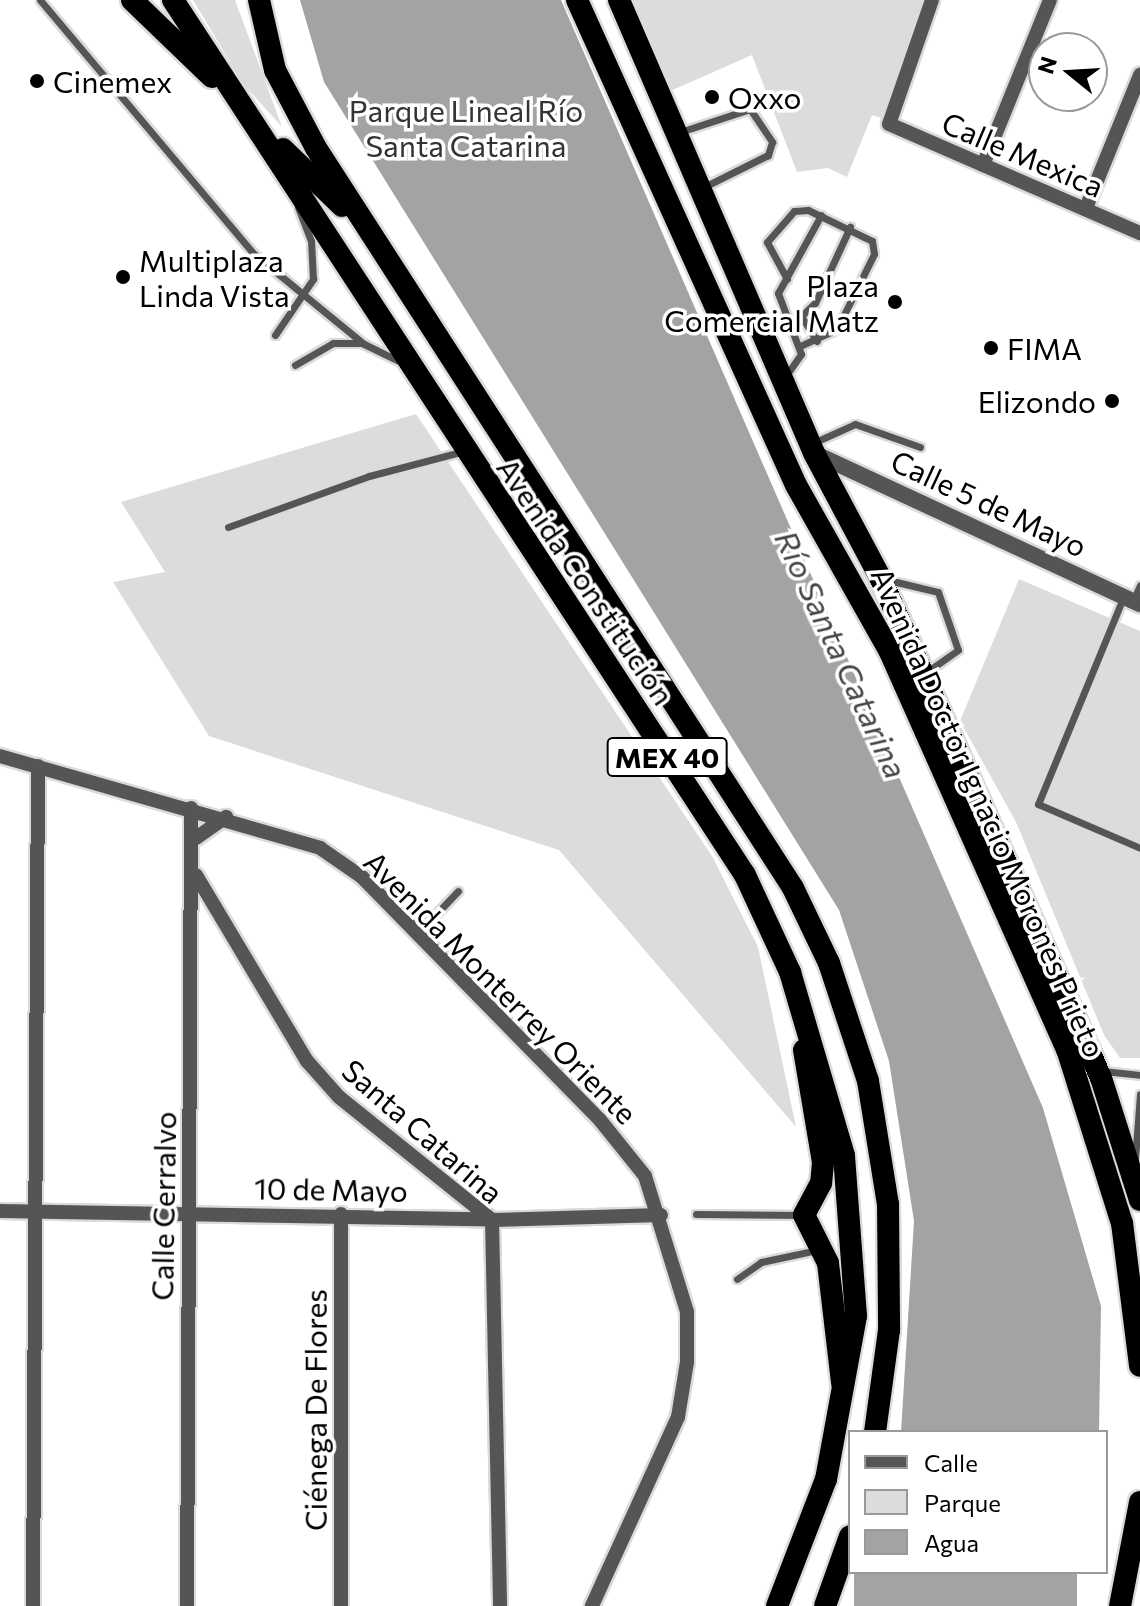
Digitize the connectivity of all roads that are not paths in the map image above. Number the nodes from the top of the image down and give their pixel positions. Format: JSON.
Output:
{"nodes":[{"id":1,"x":40,"y":0,"type":"edge"},
{"id":2,"x":132,"y":0,"type":"edge"},
{"id":3,"x":173,"y":0,"type":"edge"},
{"id":4,"x":244,"y":0,"type":"edge"},
{"id":5,"x":259,"y":0,"type":"edge"},
{"id":6,"x":577,"y":0,"type":"edge"},
{"id":7,"x":619,"y":0,"type":"edge"},
{"id":8,"x":932,"y":0,"type":"edge"},
{"id":9,"x":1050,"y":0,"type":"edge"},
{"id":10,"x":275,"y":70,"type":"junction"},
{"id":11,"x":1140,"y":75,"type":"edge"},
{"id":12,"x":234,"y":94,"type":"junction"},
{"id":13,"x":251,"y":118,"type":"junction"},
{"id":14,"x":676,"y":133,"type":"junction"},
{"id":15,"x":983,"y":165,"type":"junction"},
{"id":16,"x":293,"y":181,"type":"junction"},
{"id":17,"x":702,"y":188,"type":"junction"},
{"id":18,"x":1086,"y":208,"type":"junction"},
{"id":19,"x":821,"y":215,"type":"junction"},
{"id":20,"x":850,"y":227,"type":"junction"},
{"id":21,"x":370,"y":232,"type":"junction"},
{"id":22,"x":1140,"y":233,"type":"edge"},
{"id":23,"x":787,"y":279,"type":"junction"},
{"id":24,"x":307,"y":298,"type":"junction"},
{"id":25,"x":803,"y":319,"type":"junction"},
{"id":26,"x":791,"y":326,"type":"junction"},
{"id":27,"x":275,"y":335,"type":"dead end"},
{"id":28,"x":817,"y":341,"type":"junction"},
{"id":29,"x":364,"y":344,"type":"junction"},
{"id":30,"x":800,"y":346,"type":"junction"},
{"id":31,"x":295,"y":365,"type":"dead end"},
{"id":32,"x":414,"y":368,"type":"junction"},
{"id":33,"x":785,"y":377,"type":"junction"},
{"id":34,"x":920,"y":447,"type":"dead end"},
{"id":35,"x":812,"y":449,"type":"junction"},
{"id":36,"x":464,"y":451,"type":"junction"},
{"id":37,"x":228,"y":527,"type":"dead end"},
{"id":38,"x":881,"y":579,"type":"junction"},
{"id":39,"x":1140,"y":585,"type":"edge"},
{"id":40,"x":1132,"y":600,"type":"edge"},
{"id":41,"x":924,"y":673,"type":"junction"},
{"id":42,"x":0,"y":756,"type":"edge"},
{"id":43,"x":38,"y":766,"type":"junction"},
{"id":44,"x":191,"y":808,"type":"junction"},
{"id":45,"x":226,"y":817,"type":"junction"},
{"id":46,"x":196,"y":838,"type":"junction"},
{"id":47,"x":1140,"y":848,"type":"edge"},
{"id":48,"x":196,"y":875,"type":"junction"},
{"id":49,"x":458,"y":891,"type":"dead end"},
{"id":50,"x":417,"y":933,"type":"junction"},
{"id":51,"x":803,"y":1005,"type":"junction"},
{"id":52,"x":1097,"y":1069,"type":"junction"},
{"id":53,"x":1140,"y":1075,"type":"edge"},
{"id":54,"x":1140,"y":1094,"type":"edge"},
{"id":55,"x":1137,"y":1186,"type":"edge"},
{"id":56,"x":0,"y":1211,"type":"edge"},
{"id":57,"x":30,"y":1212,"type":"junction"},
{"id":58,"x":187,"y":1212,"type":"junction"},
{"id":59,"x":341,"y":1214,"type":"junction"},
{"id":60,"x":696,"y":1214,"type":"dead end"},
{"id":61,"x":661,"y":1215,"type":"junction"},
{"id":62,"x":804,"y":1215,"type":"junction"},
{"id":63,"x":492,"y":1220,"type":"junction"},
{"id":64,"x":823,"y":1247,"type":"junction"},
{"id":65,"x":737,"y":1279,"type":"dead end"},
{"id":66,"x":1140,"y":1366,"type":"edge"},
{"id":67,"x":846,"y":1403,"type":"junction"},
{"id":68,"x":875,"y":1430,"type":"edge"},
{"id":69,"x":1140,"y":1502,"type":"edge"},
{"id":70,"x":848,"y":1542,"type":"edge"},
{"id":71,"x":33,"y":1606,"type":"edge"},
{"id":72,"x":187,"y":1606,"type":"edge"},
{"id":73,"x":341,"y":1606,"type":"edge"},
{"id":74,"x":500,"y":1606,"type":"edge"},
{"id":75,"x":592,"y":1606,"type":"edge"},
{"id":76,"x":777,"y":1606,"type":"edge"},
{"id":77,"x":825,"y":1606,"type":"edge"},
{"id":78,"x":1120,"y":1606,"type":"edge"}],
"edges":[{"from":1,"to":24,"type":"lane"},
{"from":2,"to":12,"type":"highway"},
{"from":3,"to":12,"type":"highway","name":"Avenida Constitución","number":"MEX 40"},
{"from":4,"to":10,"type":"highway"},
{"from":5,"to":10,"type":"highway","name":"Avenida Constitución"},
{"from":6,"to":66,"type":"highway","name":"Avenida Doctor Ignacio Morones Prieto"},
{"from":7,"to":14,"type":"highway","name":"Avenida Doctor Ignacio Morones Prieto"},
{"from":8,"to":15,"type":"street","name":"Calle Mexica"},
{"from":9,"to":15,"type":"street"},
{"from":10,"to":21,"type":"highway","name":"Avenida Constitución","number":"MEX 40"},
{"from":11,"to":18,"type":"street"},
{"from":12,"to":13,"type":"highway","name":"Avenida Constitución","number":"MEX 40"},
{"from":13,"to":16,"type":"highway","name":"Avenida Constitución","number":"MEX 40"},
{"from":13,"to":21,"type":"highway"},
{"from":14,"to":17,"type":"highway","name":"Avenida Doctor Ignacio Morones Prieto"},
{"from":14,"to":17,"type":"lane"},
{"from":15,"to":18,"type":"street","name":"Calle Mexica"},
{"from":16,"to":24,"type":"lane"},
{"from":16,"to":32,"type":"highway","name":"Avenida Constitución","number":"MEX 40"},
{"from":17,"to":33,"type":"highway","name":"Avenida Doctor Ignacio Morones Prieto"},
{"from":18,"to":22,"type":"street","name":"Calle Mexica"},
{"from":19,"to":20,"type":"lane"},
{"from":19,"to":23,"type":"lane"},
{"from":19,"to":23,"type":"lane"},
{"from":20,"to":25,"type":"lane"},
{"from":20,"to":28,"type":"lane"},
{"from":21,"to":68,"type":"highway","name":"Avenida Constitución","number":"MEX 40"},
{"from":23,"to":26,"type":"lane"},
{"from":24,"to":27,"type":"lane"},
{"from":24,"to":29,"type":"lane"},
{"from":25,"to":26,"type":"lane"},
{"from":25,"to":28,"type":"lane"},
{"from":26,"to":30,"type":"lane"},
{"from":28,"to":30,"type":"lane"},
{"from":29,"to":31,"type":"lane"},
{"from":29,"to":32,"type":"lane"},
{"from":30,"to":33,"type":"lane"},
{"from":32,"to":36,"type":"highway","name":"Avenida Constitución","number":"MEX 40"},
{"from":33,"to":35,"type":"highway","name":"Avenida Doctor Ignacio Morones Prieto"},
{"from":34,"to":35,"type":"lane"},
{"from":35,"to":38,"type":"highway","name":"Avenida Doctor Ignacio Morones Prieto"},
{"from":35,"to":40,"type":"street","name":"Calle 5 de Mayo"},
{"from":36,"to":37,"type":"lane"},
{"from":36,"to":51,"type":"highway","name":"Avenida Constitución","number":"MEX 40"},
{"from":38,"to":41,"type":"highway","name":"Avenida Doctor Ignacio Morones Prieto"},
{"from":38,"to":41,"type":"lane"},
{"from":39,"to":40,"type":"lane"},
{"from":40,"to":47,"type":"lane"},
{"from":41,"to":52,"type":"highway","name":"Avenida Doctor Ignacio Morones Prieto"},
{"from":42,"to":43,"type":"street","name":"Avenida Monterrey Oriente"},
{"from":43,"to":44,"type":"street","name":"Avenida Monterrey Oriente"},
{"from":43,"to":57,"type":"street"},
{"from":44,"to":45,"type":"street","name":"Avenida Monterrey Oriente"},
{"from":44,"to":46,"type":"street","name":"Calle Cerralvo"},
{"from":45,"to":46,"type":"street"},
{"from":45,"to":50,"type":"street","name":"Avenida Monterrey Oriente"},
{"from":46,"to":48,"type":"street","name":"Calle Cerralvo"},
{"from":48,"to":58,"type":"street","name":"Calle Cerralvo"},
{"from":48,"to":63,"type":"street","name":"Santa Catarina"},
{"from":49,"to":50,"type":"lane"},
{"from":50,"to":61,"type":"street","name":"Avenida Monterrey Oriente"},
{"from":51,"to":62,"type":"highway"},
{"from":51,"to":67,"type":"highway","name":"Avenida Constitución","number":"MEX 40"},
{"from":52,"to":53,"type":"lane"},
{"from":52,"to":55,"type":"highway","name":"Avenida Doctor Ignacio Morones Prieto"},
{"from":54,"to":55,"type":"lane"},
{"from":56,"to":57,"type":"street","name":"10 de Mayo"},
{"from":57,"to":58,"type":"street","name":"10 de Mayo"},
{"from":57,"to":71,"type":"street"},
{"from":58,"to":59,"type":"street","name":"10 de Mayo"},
{"from":58,"to":72,"type":"street","name":"Calle Cerralvo"},
{"from":59,"to":63,"type":"street","name":"10 de Mayo"},
{"from":59,"to":73,"type":"street","name":"Ciénega De Flores"},
{"from":60,"to":62,"type":"lane"},
{"from":61,"to":63,"type":"street","name":"10 de Mayo"},
{"from":61,"to":75,"type":"street","name":"Avenida Monterrey Oriente"},
{"from":62,"to":64,"type":"highway"},
{"from":63,"to":74,"type":"street","name":"Santa Catarina"},
{"from":64,"to":65,"type":"lane"},
{"from":64,"to":67,"type":"highway"},
{"from":67,"to":76,"type":"highway","name":"Avenida Constitución","number":"MEX 40"},
{"from":69,"to":78,"type":"highway"},
{"from":70,"to":77,"type":"highway"}]}
